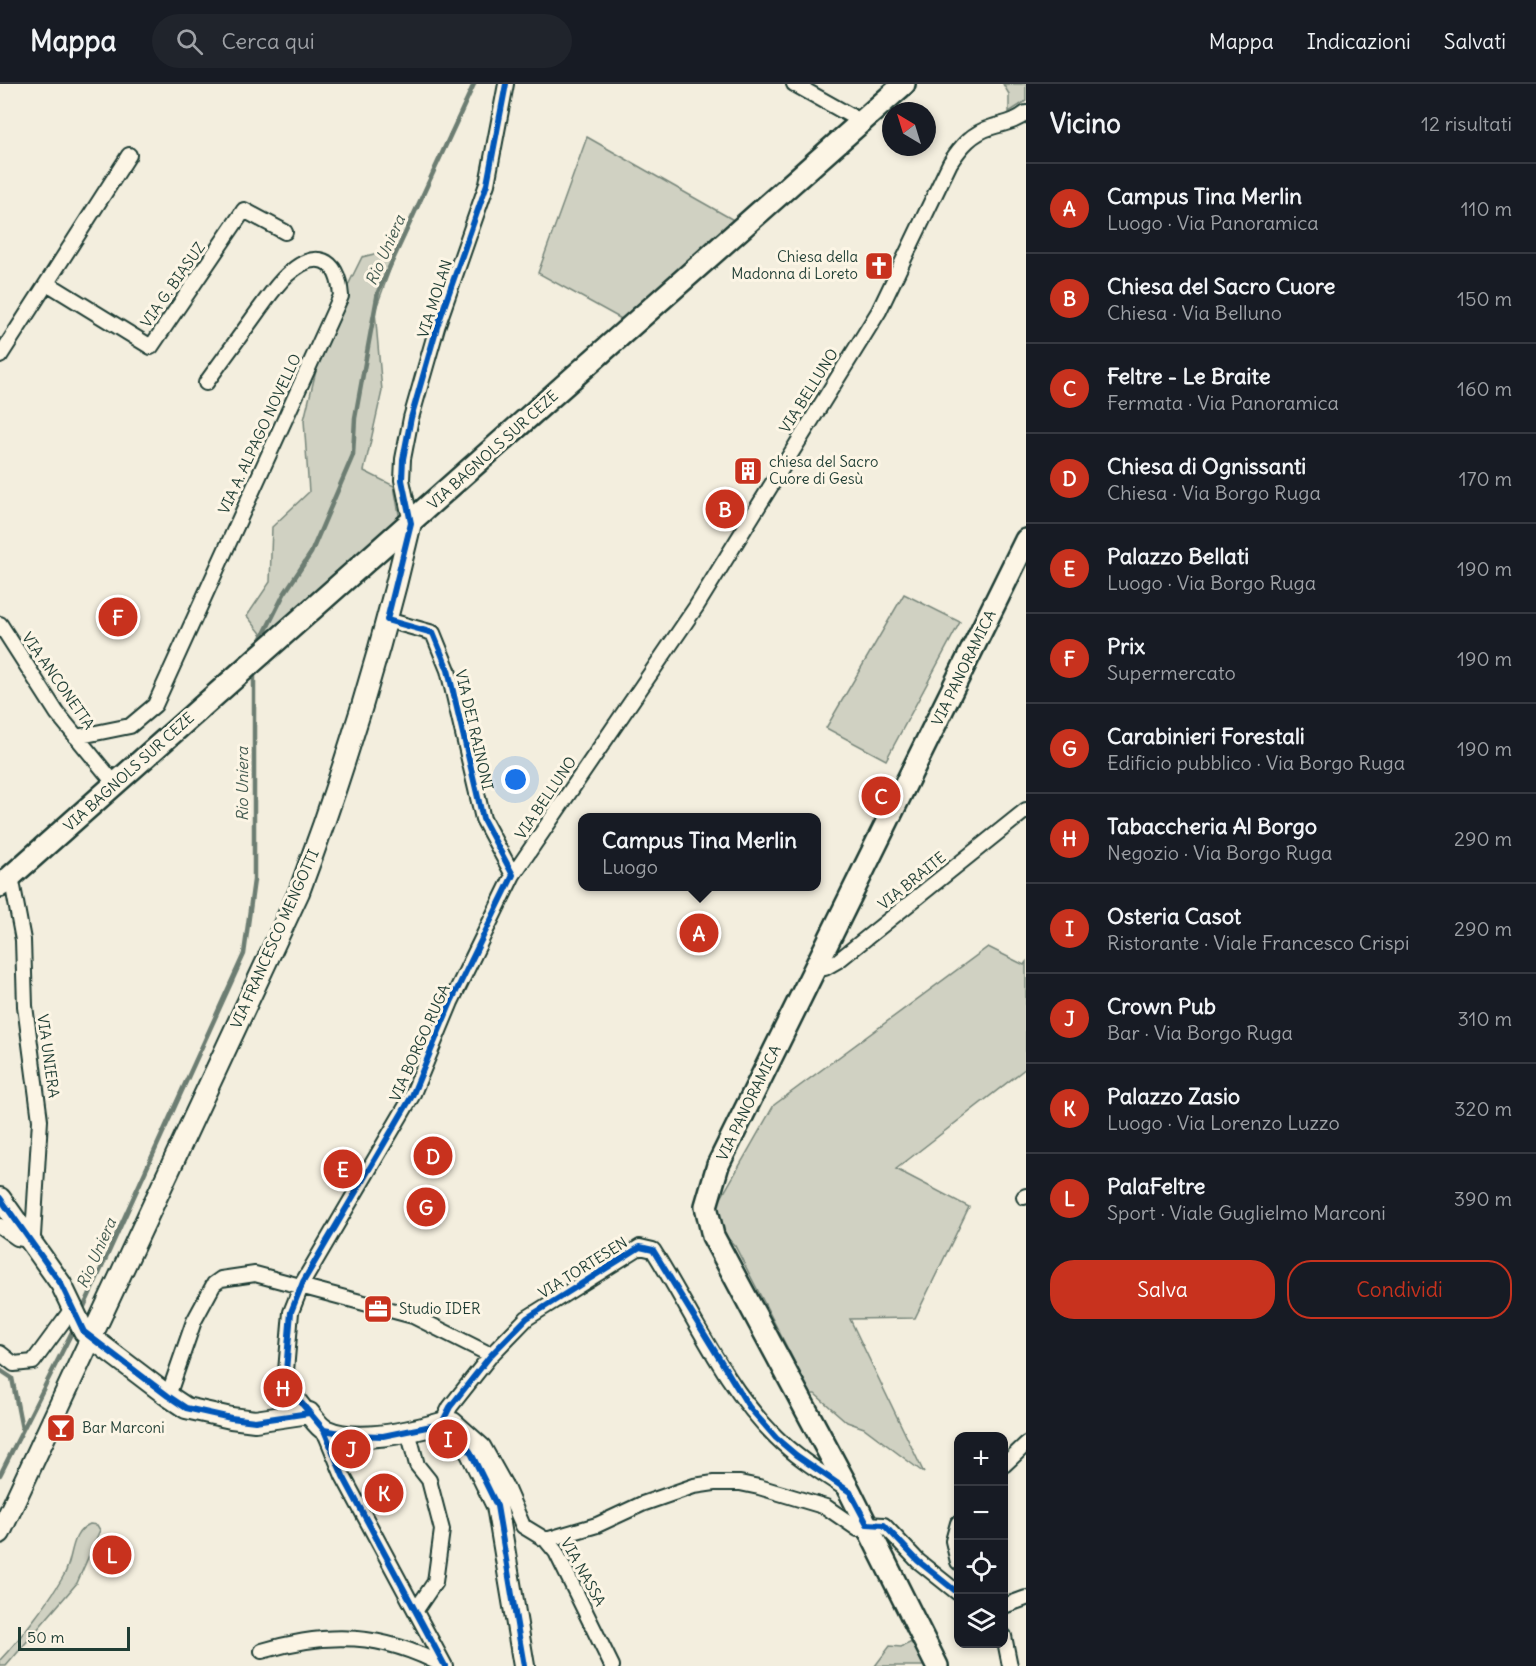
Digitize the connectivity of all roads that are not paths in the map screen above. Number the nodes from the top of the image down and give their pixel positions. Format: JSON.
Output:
{"nodes":[{"id":1,"x":506,"y":84,"type":"edge"},
{"id":2,"x":794,"y":84,"type":"edge"},
{"id":3,"x":904,"y":84,"type":"edge"},
{"id":4,"x":1023,"y":119,"type":"edge"},
{"id":5,"x":862,"y":122,"type":"junction"},
{"id":6,"x":129,"y":155,"type":"dead end"},
{"id":7,"x":285,"y":232,"type":"dead end"},
{"id":8,"x":47,"y":283,"type":"junction"},
{"id":9,"x":0,"y":356,"type":"edge"},
{"id":10,"x":206,"y":383,"type":"dead end"},
{"id":11,"x":411,"y":523,"type":"junction"},
{"id":12,"x":1026,"y":540,"type":"edge"},
{"id":13,"x":387,"y":620,"type":"junction"},
{"id":14,"x":0,"y":624,"type":"edge"},
{"id":15,"x":76,"y":737,"type":"junction"},
{"id":16,"x":115,"y":784,"type":"junction"},
{"id":17,"x":1026,"y":810,"type":"edge"},
{"id":18,"x":513,"y":875,"type":"junction"},
{"id":19,"x":6,"y":881,"type":"edge"},
{"id":20,"x":815,"y":970,"type":"junction"},
{"id":21,"x":0,"y":1198,"type":"edge"},
{"id":22,"x":0,"y":1226,"type":"edge"},
{"id":23,"x":30,"y":1240,"type":"junction"},
{"id":24,"x":301,"y":1287,"type":"junction"},
{"id":25,"x":72,"y":1309,"type":"junction"},
{"id":26,"x":88,"y":1335,"type":"junction"},
{"id":27,"x":0,"y":1353,"type":"edge"},
{"id":28,"x":491,"y":1355,"type":"junction"},
{"id":29,"x":168,"y":1396,"type":"junction"},
{"id":30,"x":309,"y":1413,"type":"junction"},
{"id":31,"x":450,"y":1419,"type":"junction"},
{"id":32,"x":324,"y":1430,"type":"junction"},
{"id":33,"x":408,"y":1431,"type":"junction"},
{"id":34,"x":1026,"y":1444,"type":"edge"},
{"id":35,"x":1008,"y":1461,"type":"edge"},
{"id":36,"x":850,"y":1492,"type":"junction"},
{"id":37,"x":867,"y":1524,"type":"junction"},
{"id":38,"x":0,"y":1533,"type":"edge"},
{"id":39,"x":546,"y":1540,"type":"junction"},
{"id":40,"x":954,"y":1590,"type":"edge"},
{"id":41,"x":1026,"y":1598,"type":"edge"},
{"id":42,"x":1008,"y":1605,"type":"edge"},
{"id":43,"x":416,"y":1610,"type":"junction"},
{"id":44,"x":1006,"y":1648,"type":"edge"},
{"id":45,"x":262,"y":1651,"type":"dead end"},
{"id":46,"x":445,"y":1666,"type":"edge"},
{"id":47,"x":524,"y":1666,"type":"edge"},
{"id":48,"x":612,"y":1666,"type":"edge"},
{"id":49,"x":937,"y":1666,"type":"edge"},
{"id":50,"x":1010,"y":1666,"type":"edge"}],
"edges":[{"from":1,"to":11,"type":"street","name":"VIA MOLAN"},
{"from":2,"to":5,"type":"street"},
{"from":3,"to":5,"type":"main road","name":"VIA BAGNOLS SUR CEZE"},
{"from":4,"to":18,"type":"street","name":"VIA BELLUNO"},
{"from":5,"to":11,"type":"main road","name":"VIA BAGNOLS SUR CEZE"},
{"from":6,"to":8,"type":"street"},
{"from":7,"to":8,"type":"street","name":"VIA G. BIASUZ"},
{"from":8,"to":9,"type":"street"},
{"from":10,"to":15,"type":"street","name":"VIA A. ALPAGO NOVELLO"},
{"from":11,"to":13,"type":"street","name":"VIA FRANCESCO MENGOTTI"},
{"from":11,"to":16,"type":"main road","name":"VIA BAGNOLS SUR CEZE"},
{"from":12,"to":20,"type":"main road","name":"VIA PANORAMICA"},
{"from":13,"to":18,"type":"street","name":"VIA DEI RAINONI"},
{"from":13,"to":26,"type":"street","name":"VIA FRANCESCO MENGOTTI"},
{"from":14,"to":15,"type":"street","name":"VIA ANCONETTA"},
{"from":15,"to":16,"type":"street","name":"VIA ANCONETTA"},
{"from":16,"to":19,"type":"main road","name":"VIA BAGNOLS SUR CEZE"},
{"from":17,"to":20,"type":"street","name":"VIA BRAITE"},
{"from":18,"to":24,"type":"street","name":"VIA BORGO RUGA"},
{"from":19,"to":23,"type":"street","name":"VIA UNIERA"},
{"from":20,"to":36,"type":"main road","name":"VIA PANORAMICA"},
{"from":21,"to":23,"type":"street"},
{"from":22,"to":23,"type":"street"},
{"from":23,"to":25,"type":"street"},
{"from":24,"to":28,"type":"street"},
{"from":24,"to":29,"type":"street"},
{"from":24,"to":30,"type":"street","name":"VIA BORGO RUGA"},
{"from":25,"to":26,"type":"street"},
{"from":25,"to":27,"type":"street"},
{"from":26,"to":29,"type":"street"},
{"from":26,"to":38,"type":"street","name":"VIA FRANCESCO MENGOTTI"},
{"from":28,"to":31,"type":"street","name":"VIA TORTESEN"},
{"from":28,"to":36,"type":"street","name":"VIA TORTESEN"},
{"from":29,"to":30,"type":"street"},
{"from":30,"to":32,"type":"street"},
{"from":31,"to":33,"type":"street"},
{"from":31,"to":39,"type":"street","name":"VIA NASSA"},
{"from":31,"to":47,"type":"street"},
{"from":32,"to":33,"type":"street"},
{"from":32,"to":43,"type":"street"},
{"from":33,"to":43,"type":"street"},
{"from":34,"to":35,"type":"street"},
{"from":36,"to":37,"type":"main road","name":"VIA PANORAMICA"},
{"from":37,"to":39,"type":"street"},
{"from":37,"to":40,"type":"street"},
{"from":37,"to":49,"type":"main road","name":"VIA PANORAMICA"},
{"from":39,"to":48,"type":"street","name":"VIA NASSA"},
{"from":41,"to":42,"type":"street"},
{"from":43,"to":46,"type":"street"},
{"from":44,"to":50,"type":"street"},
{"from":45,"to":46,"type":"street"}]}
